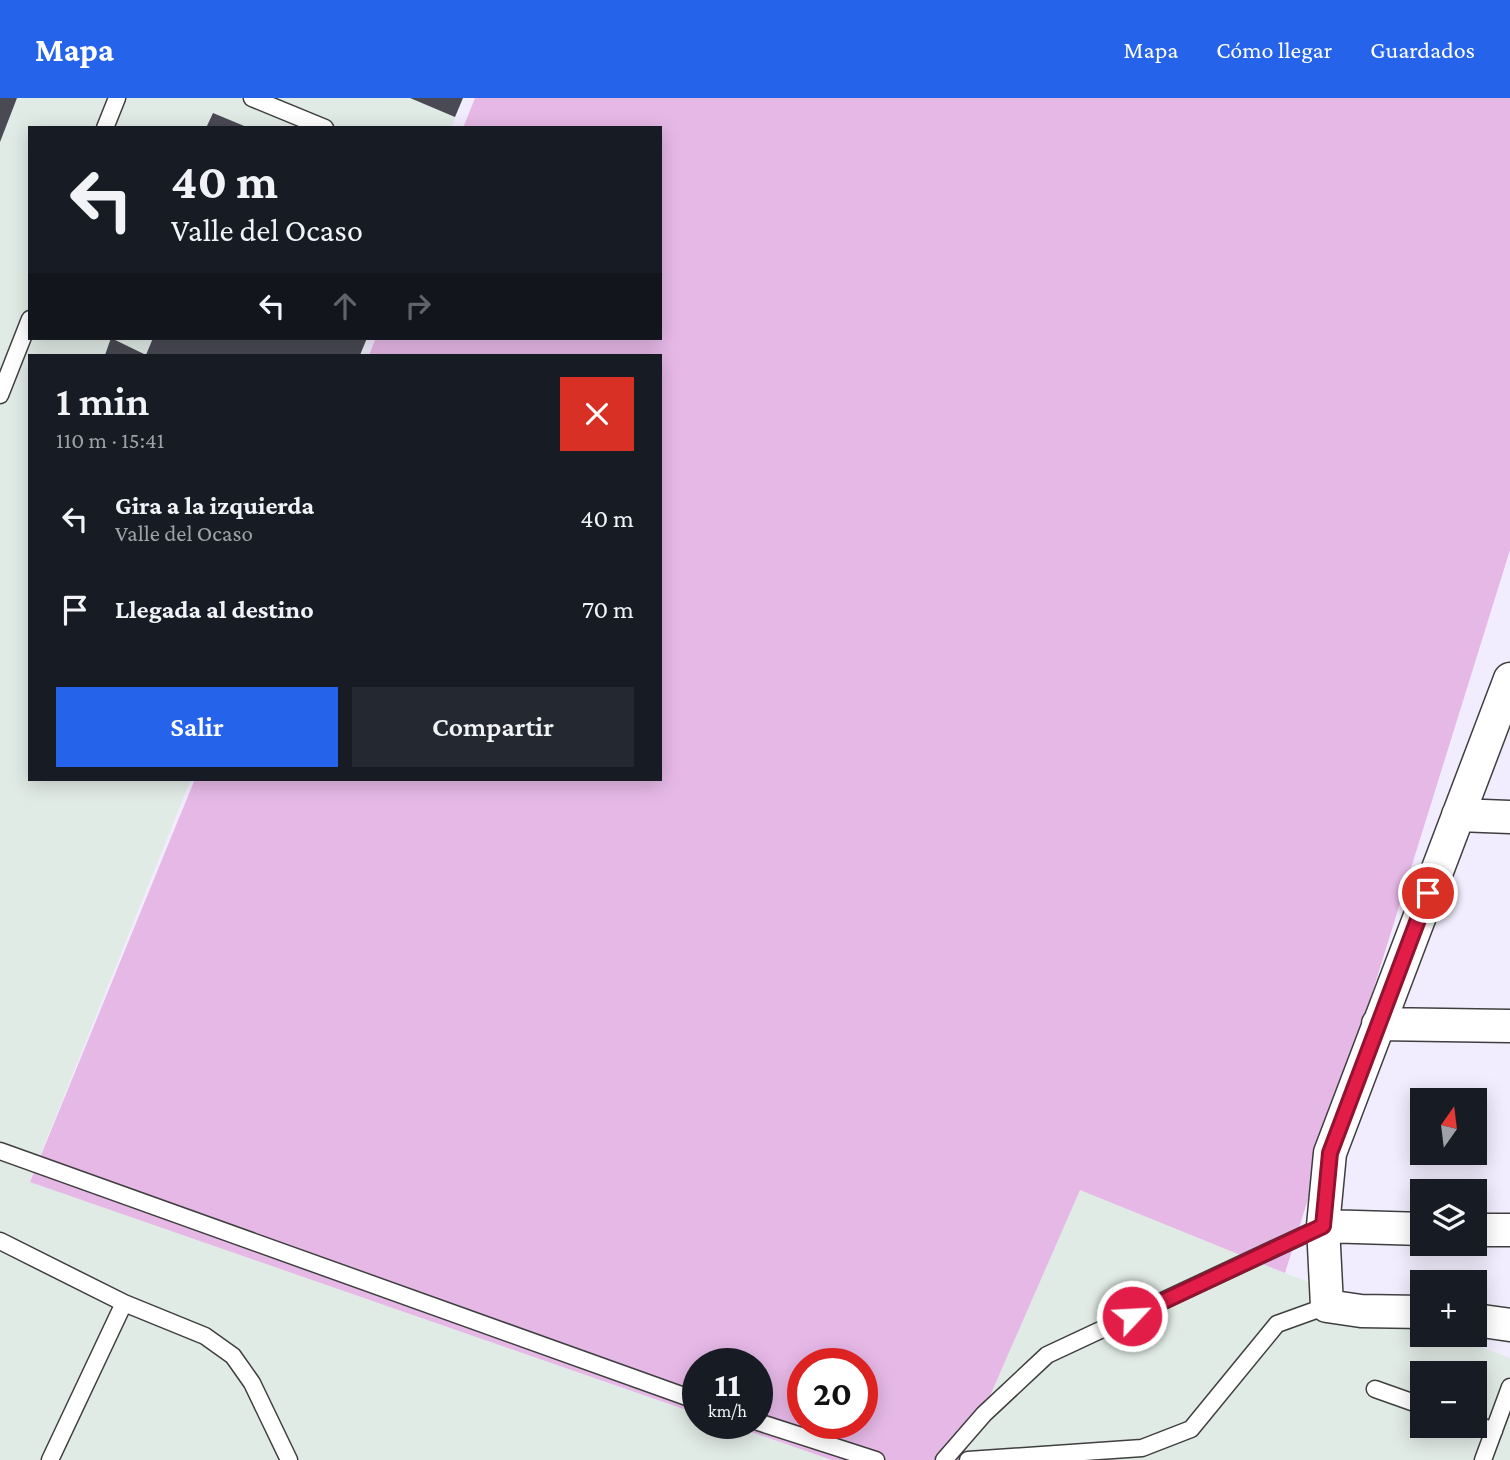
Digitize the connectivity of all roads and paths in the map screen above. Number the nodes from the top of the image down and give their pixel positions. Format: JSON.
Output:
{"nodes":[{"id":1,"x":117,"y":98,"type":"edge"},
{"id":2,"x":252,"y":98,"type":"edge"},
{"id":3,"x":106,"y":126,"type":"edge"},
{"id":4,"x":319,"y":126,"type":"edge"},
{"id":5,"x":28,"y":324,"type":"edge"},
{"id":6,"x":0,"y":394,"type":"edge"},
{"id":7,"x":1510,"y":680,"type":"edge"},
{"id":8,"x":1458,"y":815,"type":"junction"},
{"id":9,"x":1510,"y":817,"type":"edge"},
{"id":10,"x":1378,"y":1024,"type":"junction"},
{"id":11,"x":1510,"y":1027,"type":"edge"},
{"id":12,"x":0,"y":1152,"type":"edge"},
{"id":13,"x":1323,"y":1226,"type":"junction"},
{"id":14,"x":1410,"y":1228,"type":"edge"},
{"id":15,"x":1487,"y":1230,"type":"edge"},
{"id":16,"x":1510,"y":1230,"type":"edge"},
{"id":17,"x":0,"y":1241,"type":"edge"},
{"id":18,"x":124,"y":1303,"type":"junction"},
{"id":19,"x":1327,"y":1306,"type":"junction"},
{"id":20,"x":1410,"y":1312,"type":"edge"},
{"id":21,"x":1487,"y":1322,"type":"edge"},
{"id":22,"x":1510,"y":1325,"type":"edge"},
{"id":23,"x":1510,"y":1387,"type":"edge"},
{"id":24,"x":1375,"y":1389,"type":"dead end"},
{"id":25,"x":682,"y":1395,"type":"edge"},
{"id":26,"x":1410,"y":1401,"type":"edge"},
{"id":27,"x":773,"y":1427,"type":"edge"},
{"id":28,"x":1487,"y":1428,"type":"edge"},
{"id":29,"x":1494,"y":1431,"type":"junction"},
{"id":30,"x":50,"y":1460,"type":"edge"},
{"id":31,"x":289,"y":1460,"type":"edge"},
{"id":32,"x":876,"y":1460,"type":"edge"},
{"id":33,"x":944,"y":1460,"type":"edge"},
{"id":34,"x":968,"y":1460,"type":"edge"},
{"id":35,"x":1483,"y":1460,"type":"edge"}],
"edges":[{"from":1,"to":3,"type":"lane"},
{"from":2,"to":4,"type":"lane"},
{"from":5,"to":6,"type":"lane"},
{"from":7,"to":8,"type":"street"},
{"from":8,"to":9,"type":"street"},
{"from":8,"to":10,"type":"street"},
{"from":10,"to":11,"type":"street"},
{"from":10,"to":13,"type":"street"},
{"from":12,"to":25,"type":"lane"},
{"from":13,"to":14,"type":"street"},
{"from":13,"to":19,"type":"street"},
{"from":13,"to":33,"type":"lane"},
{"from":15,"to":16,"type":"street"},
{"from":17,"to":18,"type":"lane"},
{"from":18,"to":30,"type":"lane"},
{"from":18,"to":31,"type":"lane"},
{"from":19,"to":20,"type":"street"},
{"from":19,"to":34,"type":"lane"},
{"from":21,"to":22,"type":"street"},
{"from":23,"to":29,"type":"lane"},
{"from":24,"to":26,"type":"lane"},
{"from":27,"to":32,"type":"lane"},
{"from":28,"to":29,"type":"lane"},
{"from":29,"to":35,"type":"lane"}]}
